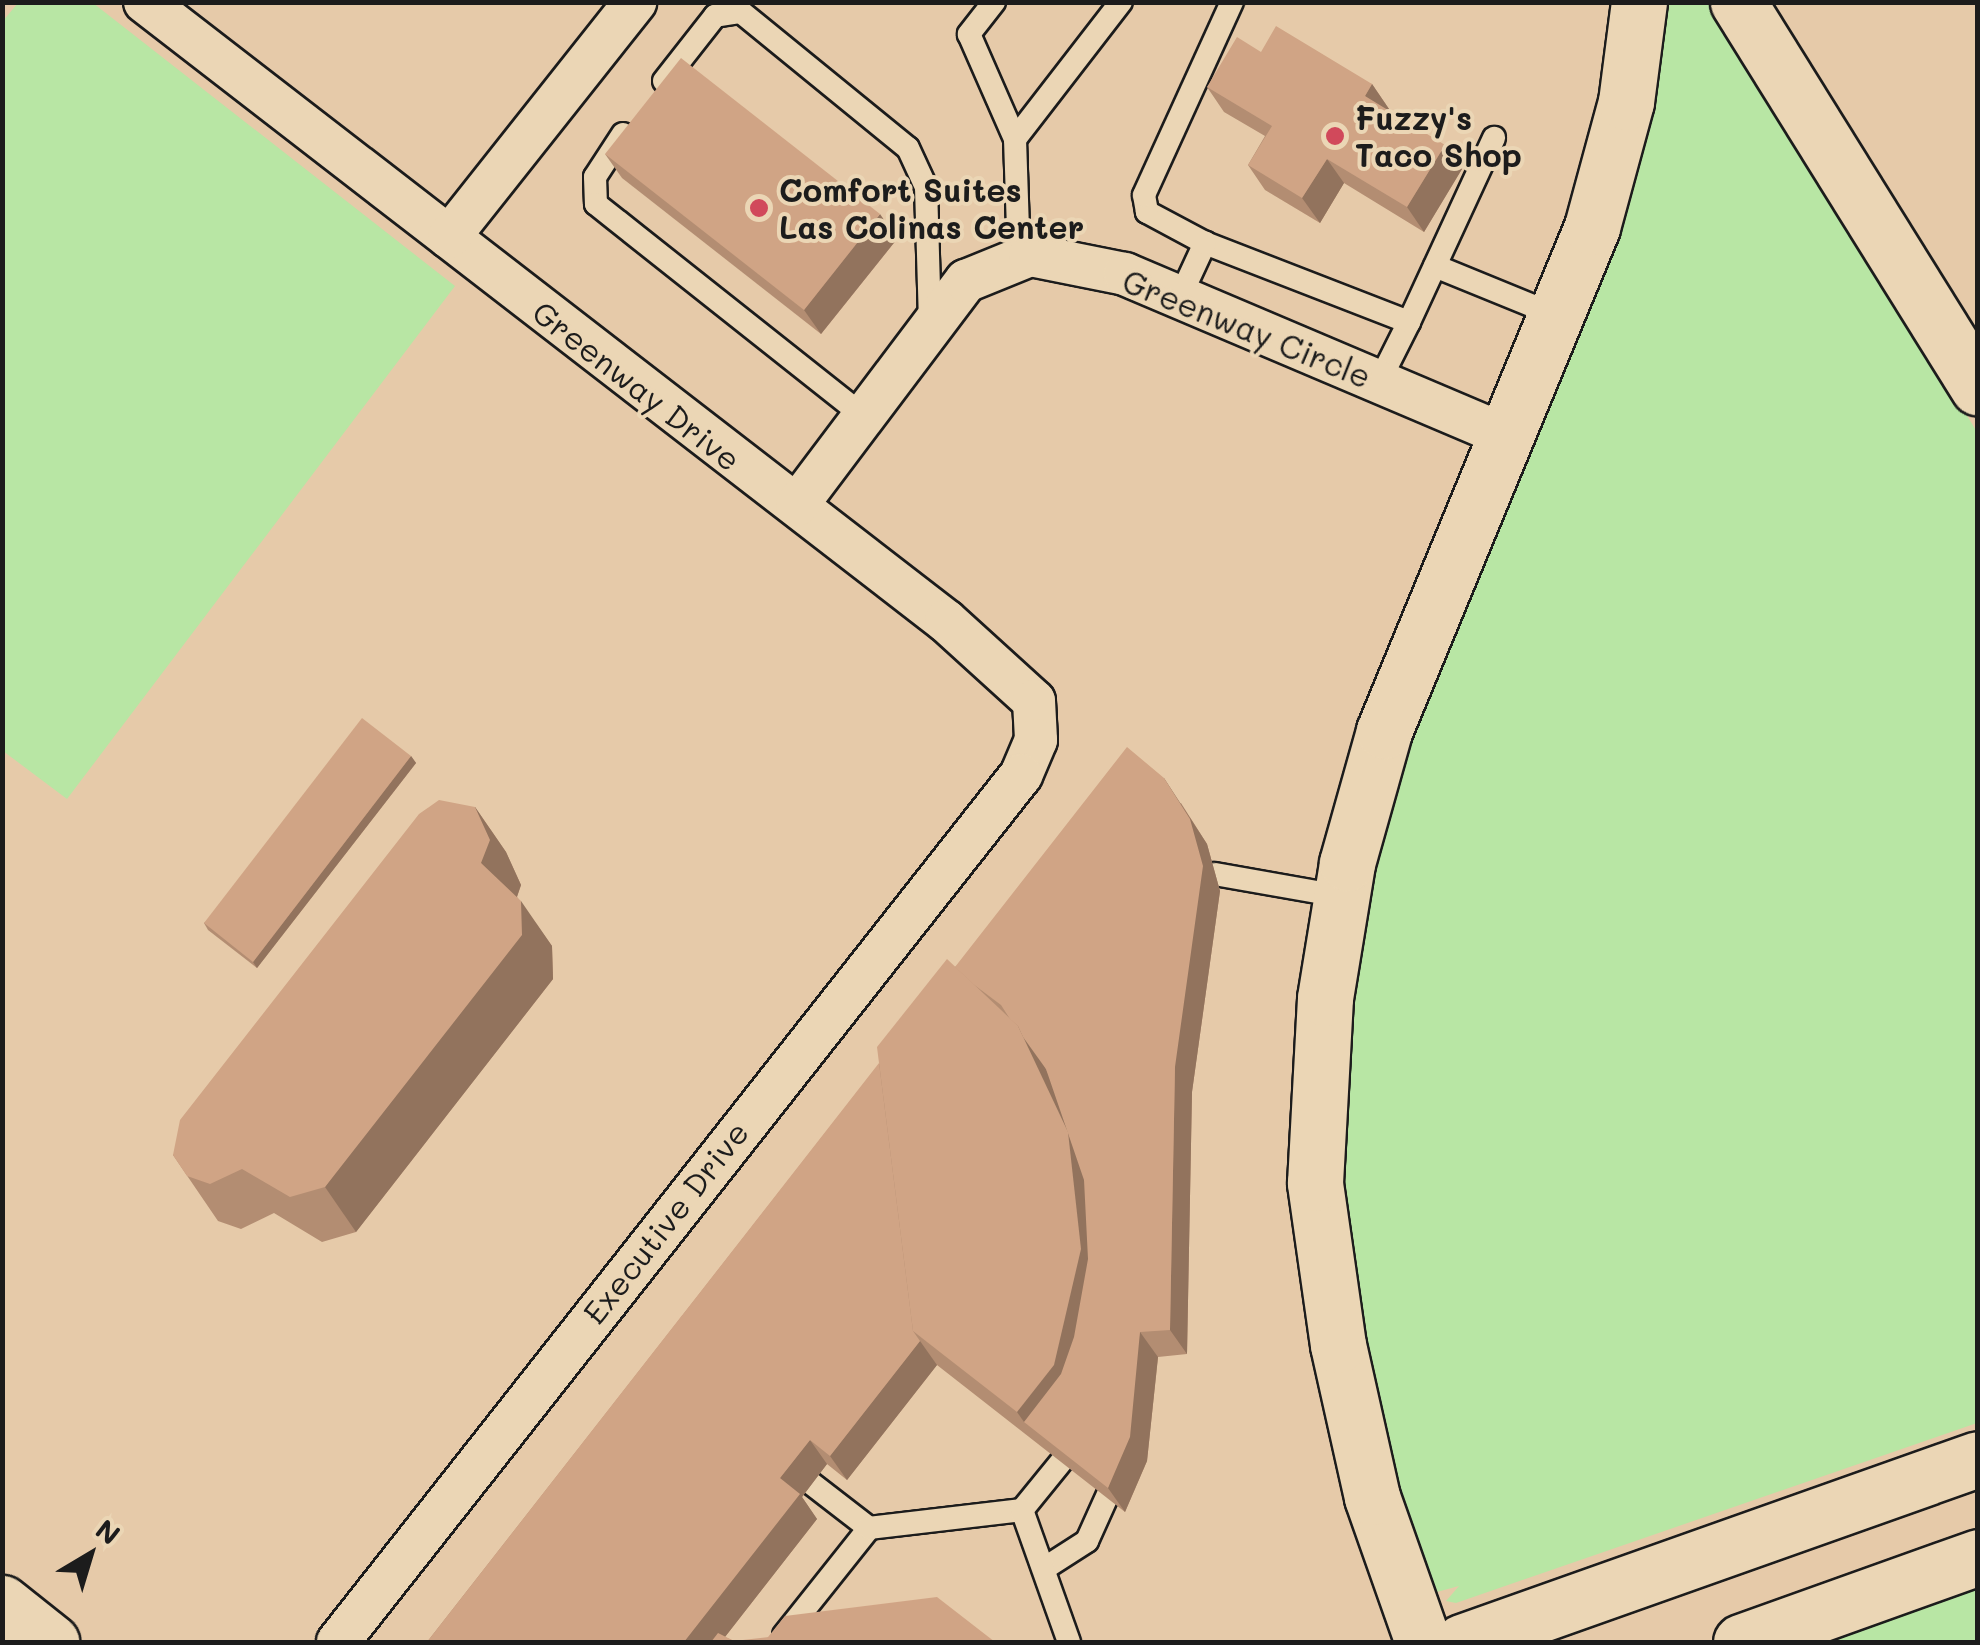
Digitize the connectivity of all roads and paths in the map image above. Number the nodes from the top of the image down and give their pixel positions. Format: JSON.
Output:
{"nodes":[{"id":1,"x":145,"y":2,"type":"edge"},
{"id":2,"x":635,"y":2,"type":"edge"},
{"id":3,"x":994,"y":2,"type":"edge"},
{"id":4,"x":1121,"y":2,"type":"edge"},
{"id":5,"x":1232,"y":2,"type":"edge"},
{"id":6,"x":1639,"y":2,"type":"edge"},
{"id":7,"x":1738,"y":2,"type":"edge"},
{"id":8,"x":1494,"y":138,"type":"dead end"},
{"id":9,"x":1015,"y":139,"type":"junction"},
{"id":10,"x":450,"y":237,"type":"junction"},
{"id":11,"x":1205,"y":243,"type":"junction"},
{"id":12,"x":1018,"y":260,"type":"junction"},
{"id":13,"x":1435,"y":266,"type":"junction"},
{"id":14,"x":1180,"y":298,"type":"junction"},
{"id":15,"x":1555,"y":315,"type":"junction"},
{"id":16,"x":1409,"y":322,"type":"junction"},
{"id":17,"x":930,"y":334,"type":"junction"},
{"id":18,"x":1380,"y":382,"type":"junction"},
{"id":19,"x":1978,"y":387,"type":"edge"},
{"id":20,"x":867,"y":419,"type":"junction"},
{"id":21,"x":1504,"y":435,"type":"junction"},
{"id":22,"x":797,"y":505,"type":"junction"},
{"id":23,"x":996,"y":804,"type":"joint"},
{"id":24,"x":1215,"y":874,"type":"dead end"},
{"id":25,"x":1340,"y":896,"type":"junction"},
{"id":26,"x":1126,"y":1441,"type":"edge"},
{"id":27,"x":1978,"y":1459,"type":"edge"},
{"id":28,"x":1060,"y":1462,"type":"edge"},
{"id":29,"x":812,"y":1484,"type":"dead end"},
{"id":30,"x":1022,"y":1510,"type":"junction"},
{"id":31,"x":869,"y":1528,"type":"junction"},
{"id":32,"x":1978,"y":1558,"type":"edge"},
{"id":33,"x":1045,"y":1568,"type":"junction"},
{"id":34,"x":2,"y":1603,"type":"edge"},
{"id":35,"x":781,"y":1640,"type":"edge"},
{"id":36,"x":51,"y":1642,"type":"edge"},
{"id":37,"x":338,"y":1642,"type":"edge"},
{"id":38,"x":1069,"y":1642,"type":"edge"},
{"id":39,"x":1424,"y":1642,"type":"edge"},
{"id":40,"x":1462,"y":1642,"type":"edge"},
{"id":41,"x":1741,"y":1642,"type":"edge"}],
"edges":[{"from":1,"to":10,"type":"street","name":"Greenway Drive"},
{"from":2,"to":10,"type":"street"},
{"from":3,"to":9,"type":"lane"},
{"from":4,"to":9,"type":"lane"},
{"from":5,"to":11,"type":"lane"},
{"from":6,"to":15,"type":"main road"},
{"from":7,"to":19,"type":"main road"},
{"from":8,"to":13,"type":"lane"},
{"from":9,"to":12,"type":"lane"},
{"from":10,"to":22,"type":"street","name":"Greenway Drive"},
{"from":11,"to":14,"type":"lane"},
{"from":11,"to":16,"type":"lane"},
{"from":12,"to":14,"type":"street","name":"Greenway Circle"},
{"from":12,"to":17,"type":"street","name":"Greenway Circle"},
{"from":13,"to":15,"type":"lane"},
{"from":13,"to":16,"type":"lane"},
{"from":14,"to":18,"type":"street","name":"Greenway Circle"},
{"from":15,"to":21,"type":"main road"},
{"from":16,"to":18,"type":"lane"},
{"from":17,"to":20,"type":"street","name":"Greenway Circle"},
{"from":17,"to":20,"type":"lane"},
{"from":18,"to":21,"type":"street","name":"Greenway Circle"},
{"from":20,"to":22,"type":"street","name":"Greenway Circle"},
{"from":21,"to":25,"type":"main road"},
{"from":22,"to":23,"type":"street","name":"Greenway Drive"},
{"from":23,"to":37,"type":"street","name":"Executive Drive"},
{"from":24,"to":25,"type":"lane"},
{"from":25,"to":39,"type":"main road"},
{"from":26,"to":33,"type":"lane"},
{"from":27,"to":40,"type":"main road"},
{"from":28,"to":30,"type":"lane"},
{"from":29,"to":31,"type":"lane"},
{"from":30,"to":31,"type":"lane"},
{"from":30,"to":33,"type":"lane"},
{"from":31,"to":35,"type":"lane"},
{"from":32,"to":41,"type":"main road"},
{"from":33,"to":38,"type":"lane"},
{"from":34,"to":36,"type":"main road"}]}
